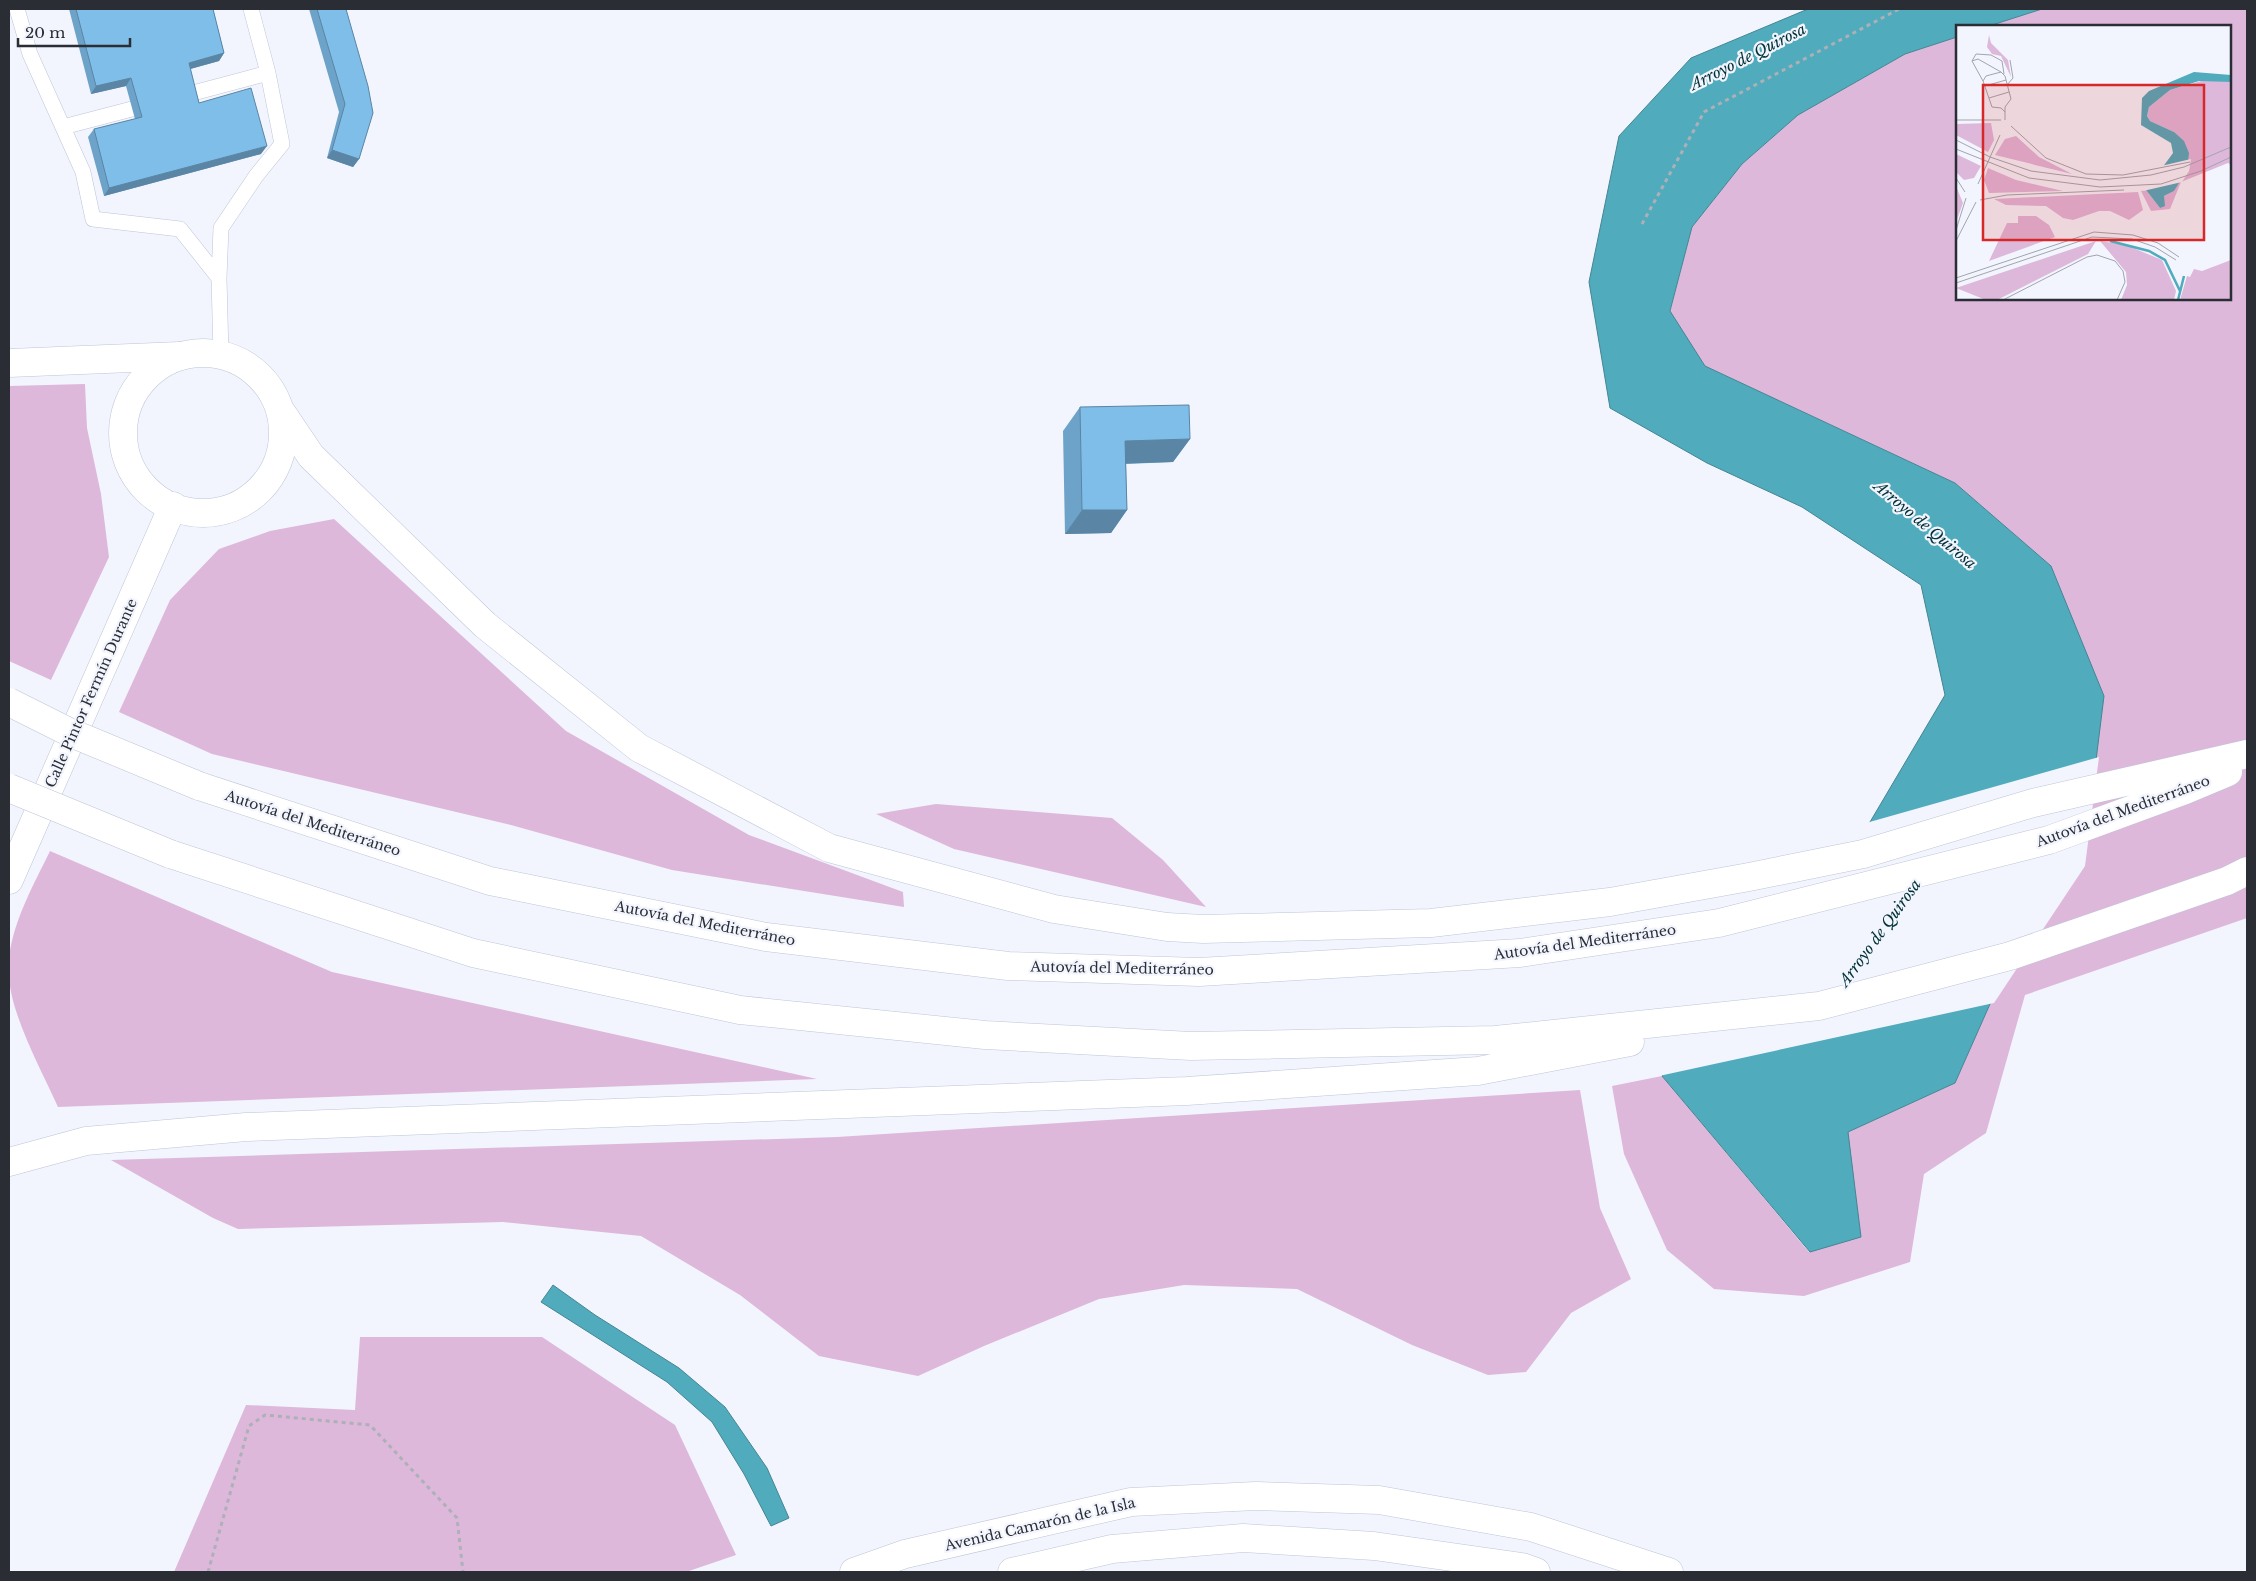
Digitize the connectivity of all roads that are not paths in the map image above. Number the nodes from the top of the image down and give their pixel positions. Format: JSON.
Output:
{"nodes":[{"id":1,"x":17,"y":9,"type":"edge"},
{"id":2,"x":251,"y":9,"type":"edge"},
{"id":3,"x":268,"y":73,"type":"junction"},
{"id":4,"x":63,"y":128,"type":"junction"},
{"id":5,"x":219,"y":278,"type":"junction"},
{"id":6,"x":221,"y":355,"type":"junction"},
{"id":7,"x":180,"y":356,"type":"junction"},
{"id":8,"x":9,"y":363,"type":"edge"},
{"id":9,"x":282,"y":413,"type":"junction"},
{"id":10,"x":172,"y":506,"type":"junction"},
{"id":11,"x":9,"y":702,"type":"edge"},
{"id":12,"x":2247,"y":754,"type":"edge"},
{"id":13,"x":2247,"y":763,"type":"edge"},
{"id":14,"x":9,"y":788,"type":"edge"},
{"id":15,"x":2247,"y":871,"type":"edge"},
{"id":16,"x":9,"y":880,"type":"edge"},
{"id":17,"x":1818,"y":1006,"type":"junction"},
{"id":18,"x":9,"y":1162,"type":"edge"},
{"id":19,"x":854,"y":1572,"type":"edge"},
{"id":20,"x":1012,"y":1572,"type":"edge"},
{"id":21,"x":1536,"y":1572,"type":"edge"},
{"id":22,"x":1670,"y":1572,"type":"edge"}],
"edges":[{"from":1,"to":4,"type":"lane"},
{"from":2,"to":3,"type":"lane"},
{"from":3,"to":4,"type":"lane"},
{"from":3,"to":5,"type":"lane"},
{"from":4,"to":5,"type":"lane"},
{"from":5,"to":6,"type":"lane"},
{"from":6,"to":7,"type":"main road"},
{"from":6,"to":9,"type":"main road"},
{"from":7,"to":8,"type":"main road"},
{"from":7,"to":10,"type":"main road"},
{"from":9,"to":10,"type":"main road"},
{"from":9,"to":12,"type":"main road"},
{"from":10,"to":16,"type":"main road","name":"Calle Pintor Fermín Durante"},
{"from":11,"to":13,"type":"main road","name":"Autovía del Mediterráneo","bridge":true},
{"from":14,"to":17,"type":"main road","bridge":true},
{"from":15,"to":17,"type":"main road"},
{"from":17,"to":18,"type":"main road"},
{"from":19,"to":22,"type":"main road","name":"Avenida Camarón de la Isla"},
{"from":20,"to":21,"type":"main road"}]}
